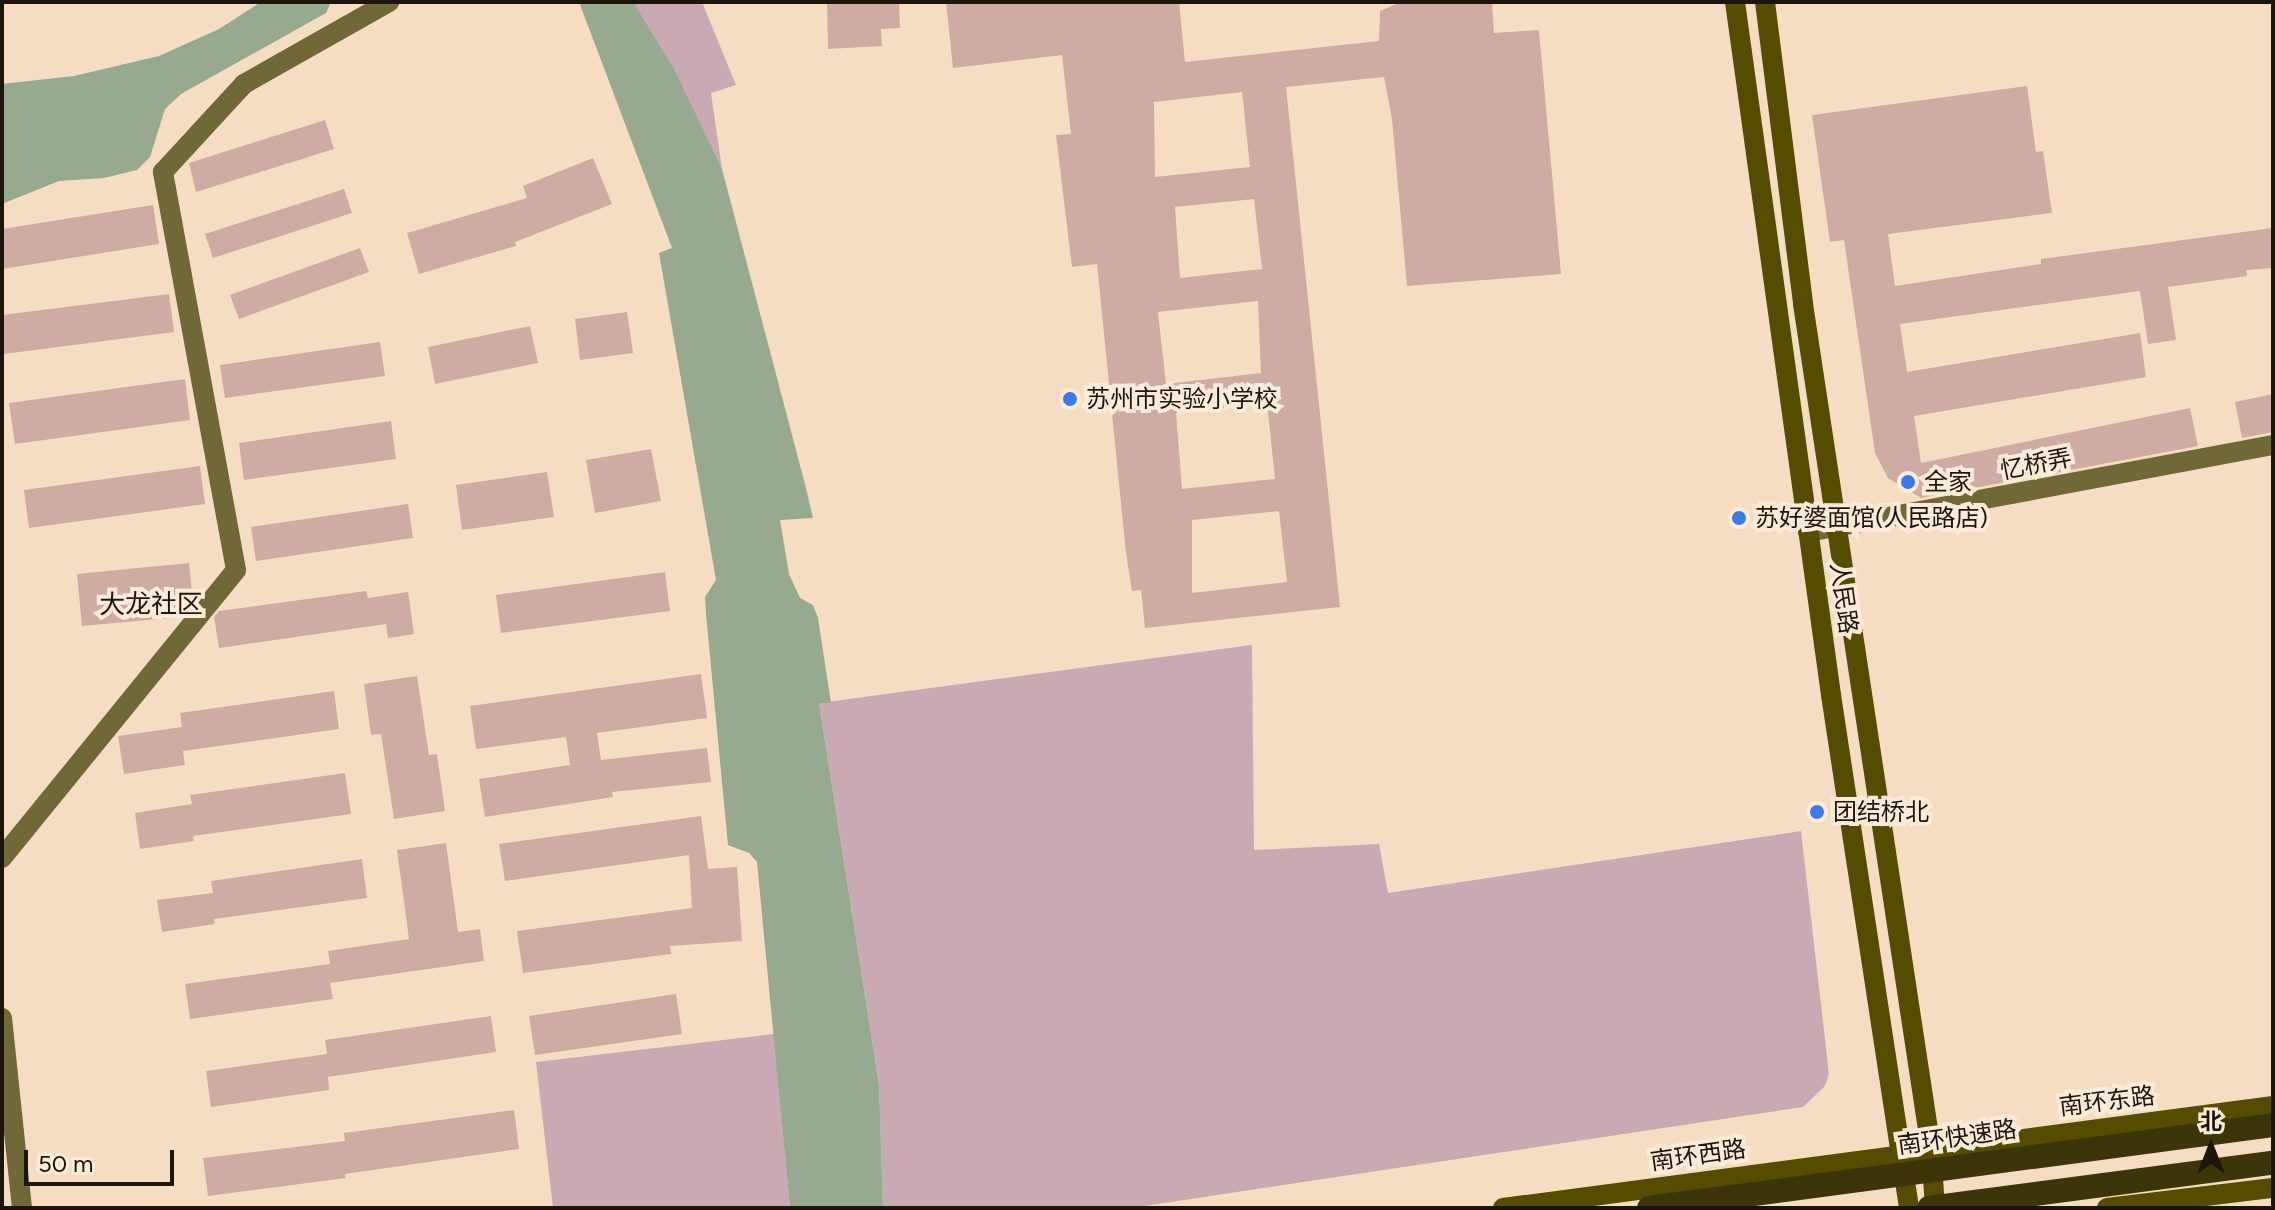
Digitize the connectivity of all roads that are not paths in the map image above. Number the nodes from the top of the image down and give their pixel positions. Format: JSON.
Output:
{"nodes":[{"id":1,"x":389,"y":2,"type":"edge"},
{"id":2,"x":1735,"y":2,"type":"edge"},
{"id":3,"x":1765,"y":2,"type":"edge"},
{"id":4,"x":2273,"y":445,"type":"edge"},
{"id":5,"x":1836,"y":528,"type":"junction"},
{"id":6,"x":1808,"y":532,"type":"junction"},
{"id":7,"x":2,"y":858,"type":"edge"},
{"id":8,"x":2,"y":1018,"type":"edge"},
{"id":9,"x":2273,"y":1106,"type":"edge"},
{"id":10,"x":2273,"y":1125,"type":"edge"},
{"id":11,"x":1931,"y":1149,"type":"junction"},
{"id":12,"x":1901,"y":1153,"type":"junction"},
{"id":13,"x":2273,"y":1163,"type":"edge"},
{"id":14,"x":2273,"y":1188,"type":"edge"},
{"id":15,"x":22,"y":1208,"type":"edge"},
{"id":16,"x":1503,"y":1208,"type":"edge"},
{"id":17,"x":1649,"y":1208,"type":"edge"},
{"id":18,"x":1909,"y":1208,"type":"edge"},
{"id":19,"x":1932,"y":1208,"type":"edge"},
{"id":20,"x":2107,"y":1208,"type":"edge"}],
"edges":[{"from":1,"to":7,"type":"street"},
{"from":2,"to":6,"type":"main road","name":"人民路"},
{"from":3,"to":5,"type":"main road","name":"人民路"},
{"from":4,"to":5,"type":"street","name":"忆桥弄"},
{"from":5,"to":6,"type":"street","name":"忆桥弄"},
{"from":5,"to":11,"type":"main road","name":"人民路"},
{"from":6,"to":12,"type":"main road","name":"人民路"},
{"from":8,"to":15,"type":"street"},
{"from":9,"to":11,"type":"main road","name":"南环东路"},
{"from":10,"to":17,"type":"highway","name":"南环快速路","bridge":true},
{"from":11,"to":12,"type":"main road","name":"南环东路"},
{"from":11,"to":19,"type":"main road","name":"人民路"},
{"from":12,"to":16,"type":"main road","name":"南环西路"},
{"from":12,"to":18,"type":"main road","name":"人民路"},
{"from":13,"to":19,"type":"highway","bridge":true},
{"from":14,"to":20,"type":"main road"}]}
